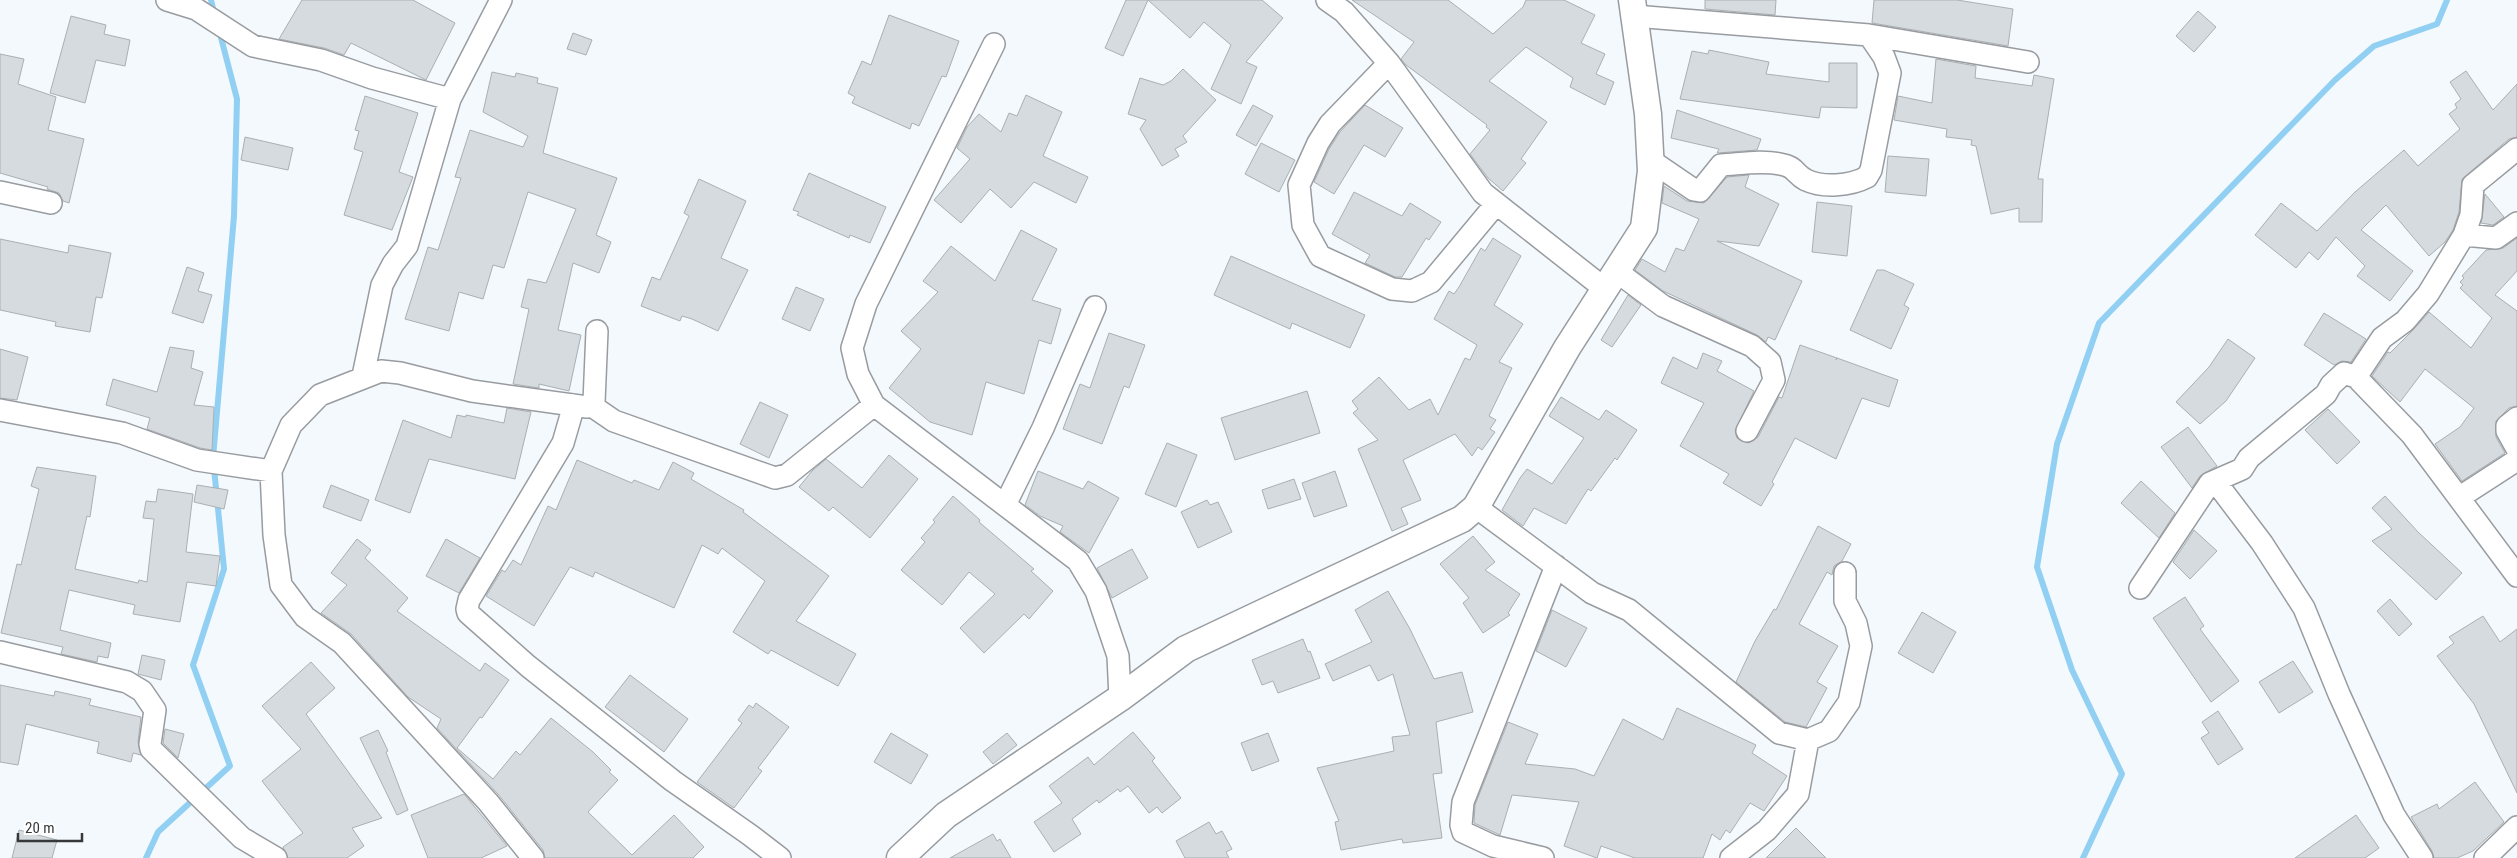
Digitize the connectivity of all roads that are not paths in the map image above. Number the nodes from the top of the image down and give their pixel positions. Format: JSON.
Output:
{"nodes":[{"id":1,"x":167,"y":0,"type":"edge"},
{"id":2,"x":501,"y":0,"type":"edge"},
{"id":3,"x":1328,"y":0,"type":"edge"},
{"id":4,"x":1633,"y":8,"type":"edge"},
{"id":5,"x":1869,"y":35,"type":"junction"},
{"id":6,"x":994,"y":44,"type":"dead end"},
{"id":7,"x":2028,"y":62,"type":"dead end"},
{"id":8,"x":1389,"y":63,"type":"junction"},
{"id":9,"x":450,"y":99,"type":"junction"},
{"id":10,"x":2517,"y":149,"type":"edge"},
{"id":11,"x":1650,"y":160,"type":"junction"},
{"id":12,"x":0,"y":192,"type":"edge"},
{"id":13,"x":51,"y":203,"type":"dead end"},
{"id":14,"x":1496,"y":204,"type":"junction"},
{"id":15,"x":2517,"y":223,"type":"edge"},
{"id":16,"x":2464,"y":235,"type":"junction"},
{"id":17,"x":1611,"y":280,"type":"junction"},
{"id":18,"x":1094,"y":307,"type":"dead end"},
{"id":19,"x":597,"y":332,"type":"dead end"},
{"id":20,"x":363,"y":376,"type":"junction"},
{"id":21,"x":2356,"y":377,"type":"junction"},
{"id":22,"x":874,"y":405,"type":"junction"},
{"id":23,"x":583,"y":406,"type":"junction"},
{"id":24,"x":0,"y":410,"type":"edge"},
{"id":25,"x":2517,"y":418,"type":"edge"},
{"id":26,"x":1747,"y":432,"type":"dead end"},
{"id":27,"x":2517,"y":449,"type":"edge"},
{"id":28,"x":2517,"y":460,"type":"edge"},
{"id":29,"x":272,"y":471,"type":"junction"},
{"id":30,"x":2215,"y":481,"type":"junction"},
{"id":31,"x":2460,"y":497,"type":"junction"},
{"id":32,"x":1005,"y":505,"type":"junction"},
{"id":33,"x":1476,"y":507,"type":"junction"},
{"id":34,"x":1556,"y":566,"type":"junction"},
{"id":35,"x":1845,"y":573,"type":"dead end"},
{"id":36,"x":2517,"y":576,"type":"edge"},
{"id":37,"x":2140,"y":588,"type":"dead end"},
{"id":38,"x":0,"y":652,"type":"edge"},
{"id":39,"x":1120,"y":698,"type":"junction"},
{"id":40,"x":1808,"y":740,"type":"junction"},
{"id":41,"x":2517,"y":826,"type":"edge"},
{"id":42,"x":276,"y":858,"type":"edge"},
{"id":43,"x":533,"y":858,"type":"edge"},
{"id":44,"x":780,"y":858,"type":"edge"},
{"id":45,"x":900,"y":858,"type":"edge"},
{"id":46,"x":1543,"y":858,"type":"edge"},
{"id":47,"x":1731,"y":858,"type":"edge"},
{"id":48,"x":2422,"y":858,"type":"edge"},
{"id":49,"x":2485,"y":858,"type":"edge"}],
"edges":[{"from":1,"to":9,"type":"street"},
{"from":2,"to":9,"type":"street"},
{"from":3,"to":8,"type":"street"},
{"from":4,"to":5,"type":"street"},
{"from":4,"to":11,"type":"street"},
{"from":5,"to":7,"type":"street"},
{"from":5,"to":11,"type":"street"},
{"from":6,"to":22,"type":"street"},
{"from":8,"to":14,"type":"street"},
{"from":8,"to":14,"type":"street"},
{"from":9,"to":20,"type":"street"},
{"from":10,"to":16,"type":"street"},
{"from":11,"to":17,"type":"street"},
{"from":12,"to":13,"type":"street"},
{"from":14,"to":17,"type":"street"},
{"from":15,"to":16,"type":"street"},
{"from":16,"to":21,"type":"street"},
{"from":17,"to":26,"type":"street"},
{"from":17,"to":33,"type":"street"},
{"from":18,"to":32,"type":"street"},
{"from":19,"to":23,"type":"street"},
{"from":20,"to":23,"type":"street"},
{"from":20,"to":29,"type":"street"},
{"from":21,"to":30,"type":"street"},
{"from":21,"to":31,"type":"street"},
{"from":22,"to":23,"type":"street"},
{"from":22,"to":32,"type":"street"},
{"from":23,"to":44,"type":"street"},
{"from":24,"to":29,"type":"street"},
{"from":25,"to":27,"type":"street"},
{"from":28,"to":31,"type":"street"},
{"from":29,"to":43,"type":"street"},
{"from":30,"to":37,"type":"street"},
{"from":30,"to":48,"type":"street"},
{"from":31,"to":36,"type":"street"},
{"from":32,"to":39,"type":"street"},
{"from":33,"to":34,"type":"street"},
{"from":33,"to":39,"type":"street"},
{"from":34,"to":40,"type":"street"},
{"from":34,"to":46,"type":"street"},
{"from":35,"to":40,"type":"street"},
{"from":38,"to":42,"type":"street"},
{"from":39,"to":45,"type":"street"},
{"from":40,"to":47,"type":"street"},
{"from":41,"to":49,"type":"street"}]}
